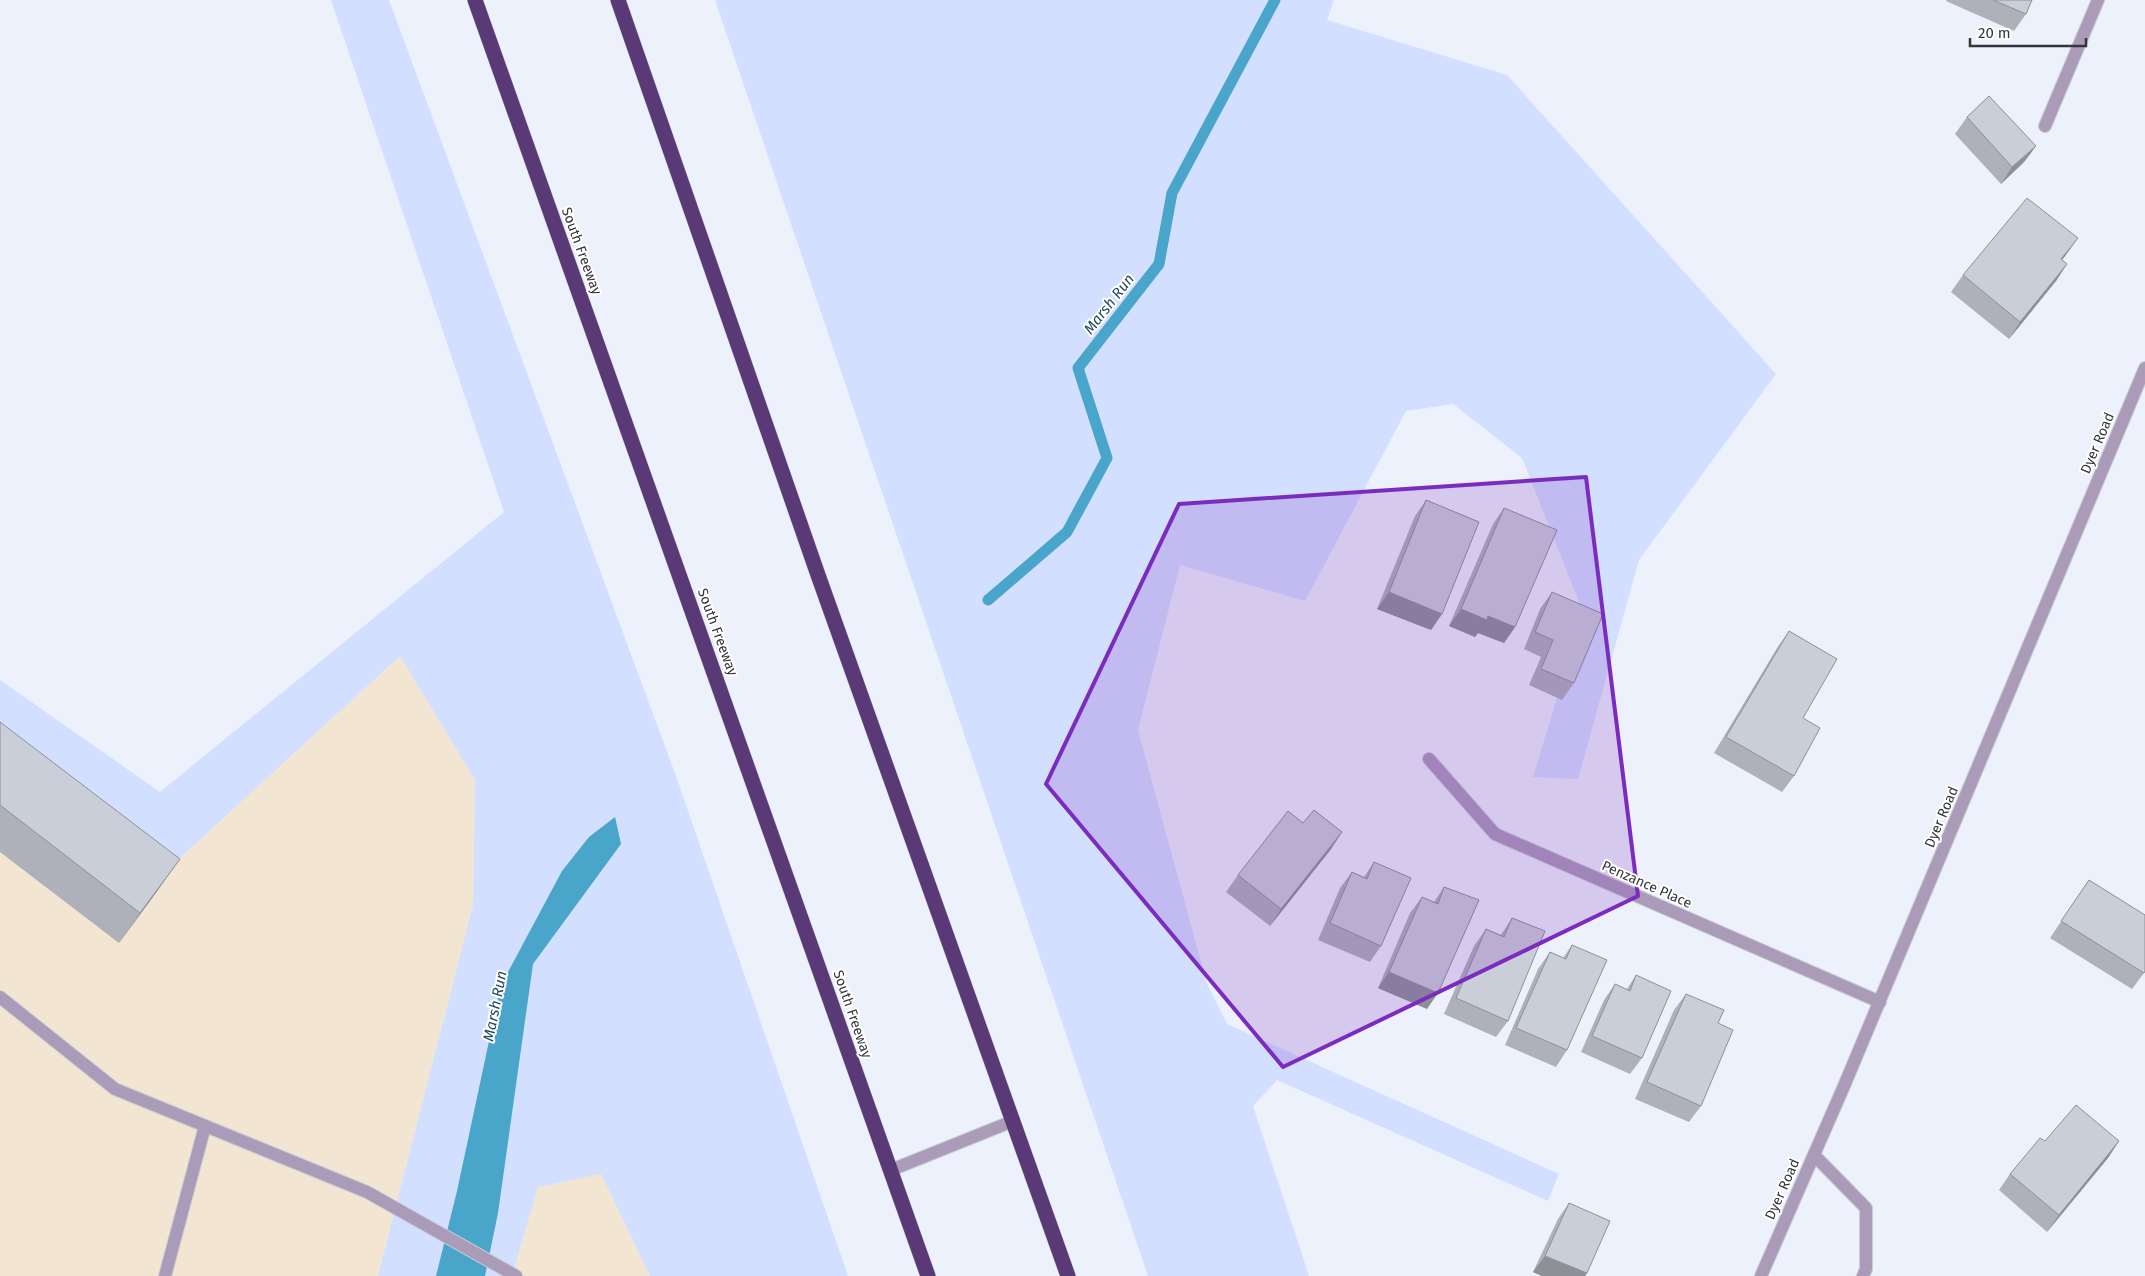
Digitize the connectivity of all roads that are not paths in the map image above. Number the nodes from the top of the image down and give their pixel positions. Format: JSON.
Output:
{"nodes":[{"id":1,"x":475,"y":0,"type":"edge"},
{"id":2,"x":618,"y":0,"type":"edge"},
{"id":3,"x":2098,"y":0,"type":"edge"},
{"id":4,"x":2045,"y":126,"type":"dead end"},
{"id":5,"x":2145,"y":368,"type":"edge"},
{"id":6,"x":1428,"y":759,"type":"dead end"},
{"id":7,"x":0,"y":997,"type":"edge"},
{"id":8,"x":1880,"y":1002,"type":"junction"},
{"id":9,"x":1013,"y":1121,"type":"junction"},
{"id":10,"x":205,"y":1126,"type":"junction"},
{"id":11,"x":1814,"y":1155,"type":"junction"},
{"id":12,"x":890,"y":1170,"type":"junction"},
{"id":13,"x":165,"y":1276,"type":"edge"},
{"id":14,"x":516,"y":1276,"type":"edge"},
{"id":15,"x":928,"y":1276,"type":"edge"},
{"id":16,"x":1068,"y":1276,"type":"edge"},
{"id":17,"x":1761,"y":1276,"type":"edge"},
{"id":18,"x":1863,"y":1276,"type":"edge"}],
"edges":[{"from":1,"to":12,"type":"highway","name":"South Freeway"},
{"from":2,"to":9,"type":"highway"},
{"from":3,"to":4,"type":"street"},
{"from":5,"to":8,"type":"street","name":"Dyer Road"},
{"from":6,"to":8,"type":"street","name":"Penzance Place"},
{"from":7,"to":10,"type":"street"},
{"from":8,"to":11,"type":"street","name":"Dyer Road"},
{"from":9,"to":12,"type":"street"},
{"from":9,"to":16,"type":"highway"},
{"from":10,"to":13,"type":"street"},
{"from":10,"to":14,"type":"street"},
{"from":11,"to":17,"type":"street","name":"Dyer Road"},
{"from":11,"to":18,"type":"street"},
{"from":12,"to":15,"type":"highway","name":"South Freeway"}]}
